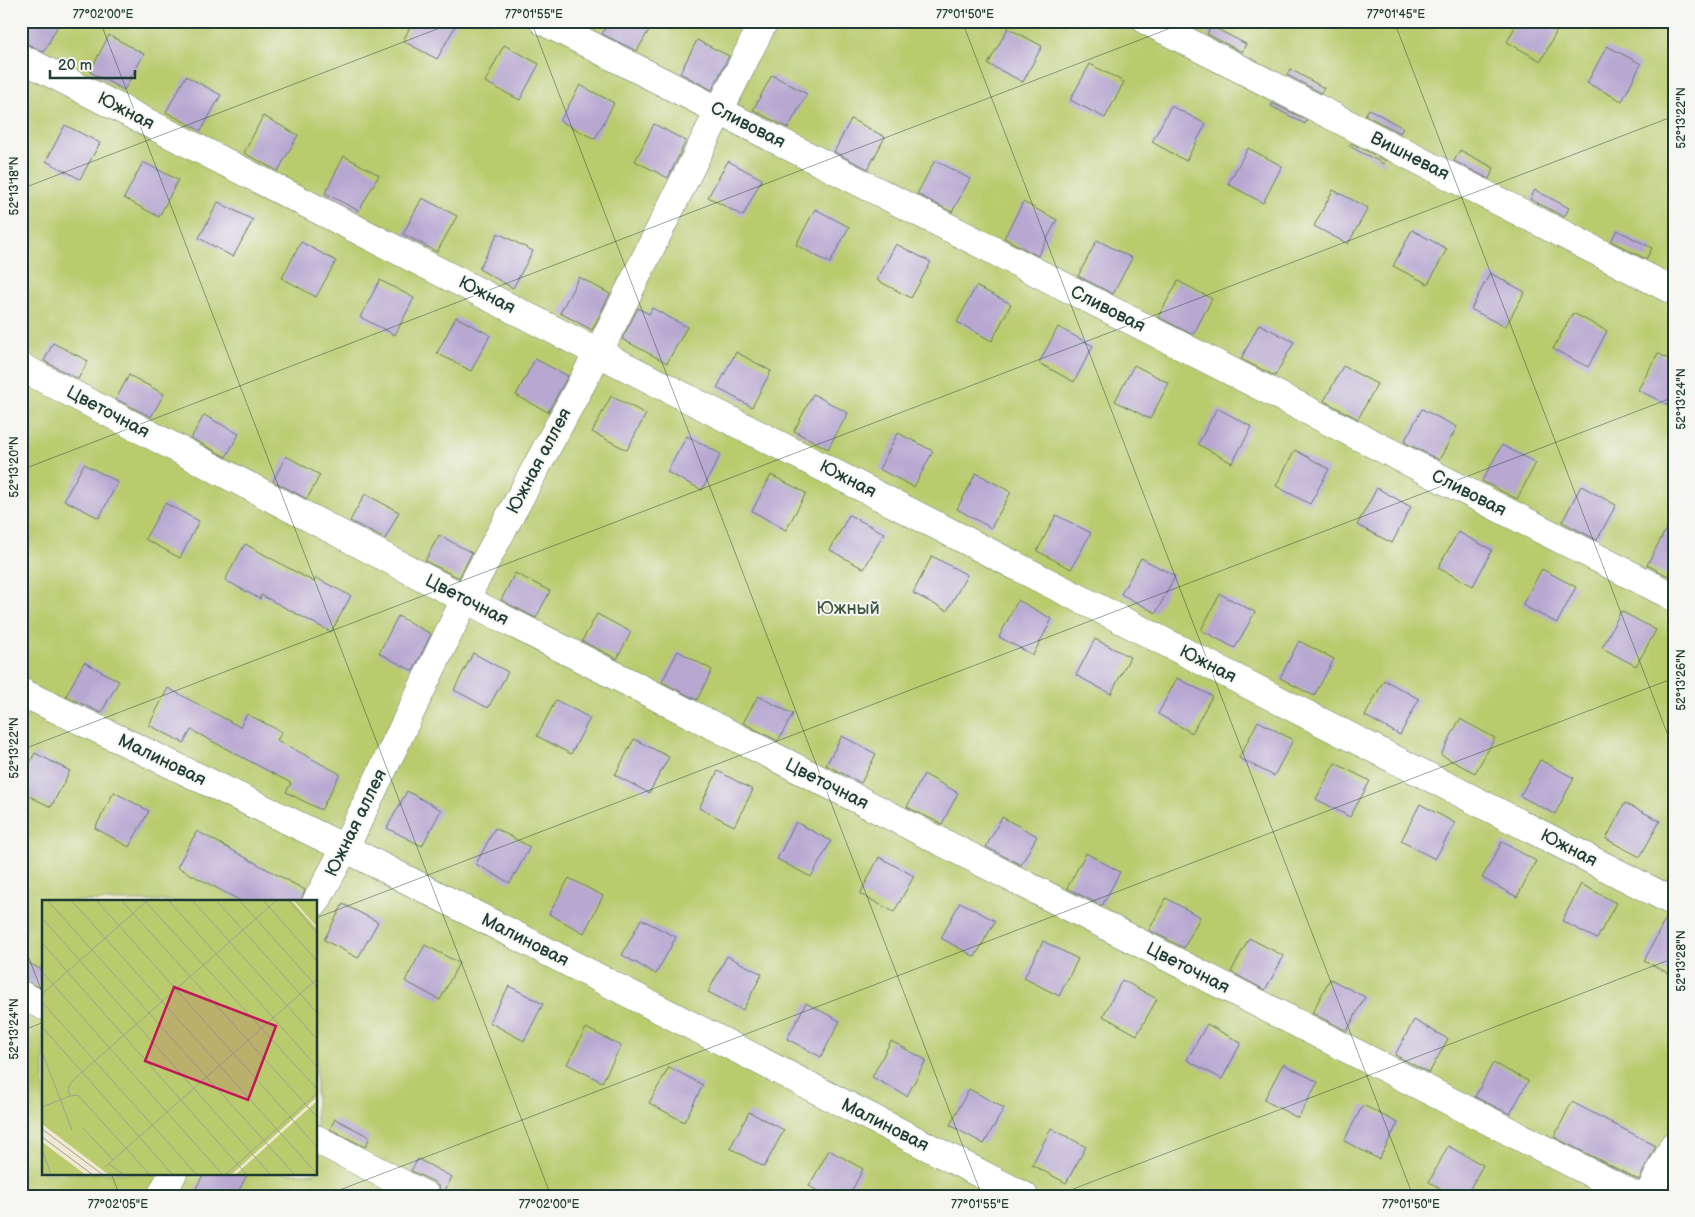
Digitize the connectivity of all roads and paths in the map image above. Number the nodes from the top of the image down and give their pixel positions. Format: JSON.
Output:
{"nodes":[{"id":1,"x":543,"y":21,"type":"edge"},
{"id":2,"x":764,"y":21,"type":"edge"},
{"id":3,"x":1147,"y":21,"type":"edge"},
{"id":4,"x":21,"y":58,"type":"edge"},
{"id":5,"x":720,"y":111,"type":"junction"},
{"id":6,"x":1674,"y":292,"type":"edge"},
{"id":7,"x":599,"y":351,"type":"junction"},
{"id":8,"x":21,"y":367,"type":"edge"},
{"id":9,"x":1674,"y":597,"type":"edge"},
{"id":10,"x":465,"y":599,"type":"junction"},
{"id":11,"x":21,"y":692,"type":"edge"},
{"id":12,"x":345,"y":848,"type":"junction"},
{"id":13,"x":317,"y":900,"type":"edge"},
{"id":14,"x":1674,"y":902,"type":"edge"},
{"id":15,"x":21,"y":995,"type":"edge"},
{"id":16,"x":42,"y":1005,"type":"edge"},
{"id":17,"x":318,"y":1140,"type":"edge"},
{"id":18,"x":1674,"y":1145,"type":"edge"},
{"id":19,"x":172,"y":1174,"type":"edge"},
{"id":20,"x":161,"y":1196,"type":"edge"},
{"id":21,"x":426,"y":1196,"type":"edge"},
{"id":22,"x":1024,"y":1196,"type":"edge"},
{"id":23,"x":1636,"y":1196,"type":"edge"},
{"id":24,"x":1648,"y":1196,"type":"edge"}],
"edges":[{"from":1,"to":5,"type":"street","name":"Сливовая"},
{"from":2,"to":5,"type":"street","name":"Южная аллея"},
{"from":3,"to":6,"type":"street","name":"Вишневая"},
{"from":4,"to":7,"type":"street","name":"Южная"},
{"from":5,"to":7,"type":"street","name":"Южная аллея"},
{"from":5,"to":9,"type":"street","name":"Сливовая"},
{"from":7,"to":10,"type":"street","name":"Южная аллея"},
{"from":7,"to":14,"type":"street","name":"Южная"},
{"from":8,"to":10,"type":"street","name":"Цветочная"},
{"from":10,"to":12,"type":"street","name":"Южная аллея"},
{"from":10,"to":23,"type":"street","name":"Цветочная"},
{"from":11,"to":12,"type":"street","name":"Малиновая"},
{"from":12,"to":13,"type":"street","name":"Южная аллея"},
{"from":12,"to":22,"type":"street","name":"Малиновая"},
{"from":15,"to":16,"type":"street"},
{"from":17,"to":21,"type":"street"},
{"from":18,"to":24,"type":"street"},
{"from":19,"to":20,"type":"street"}]}
